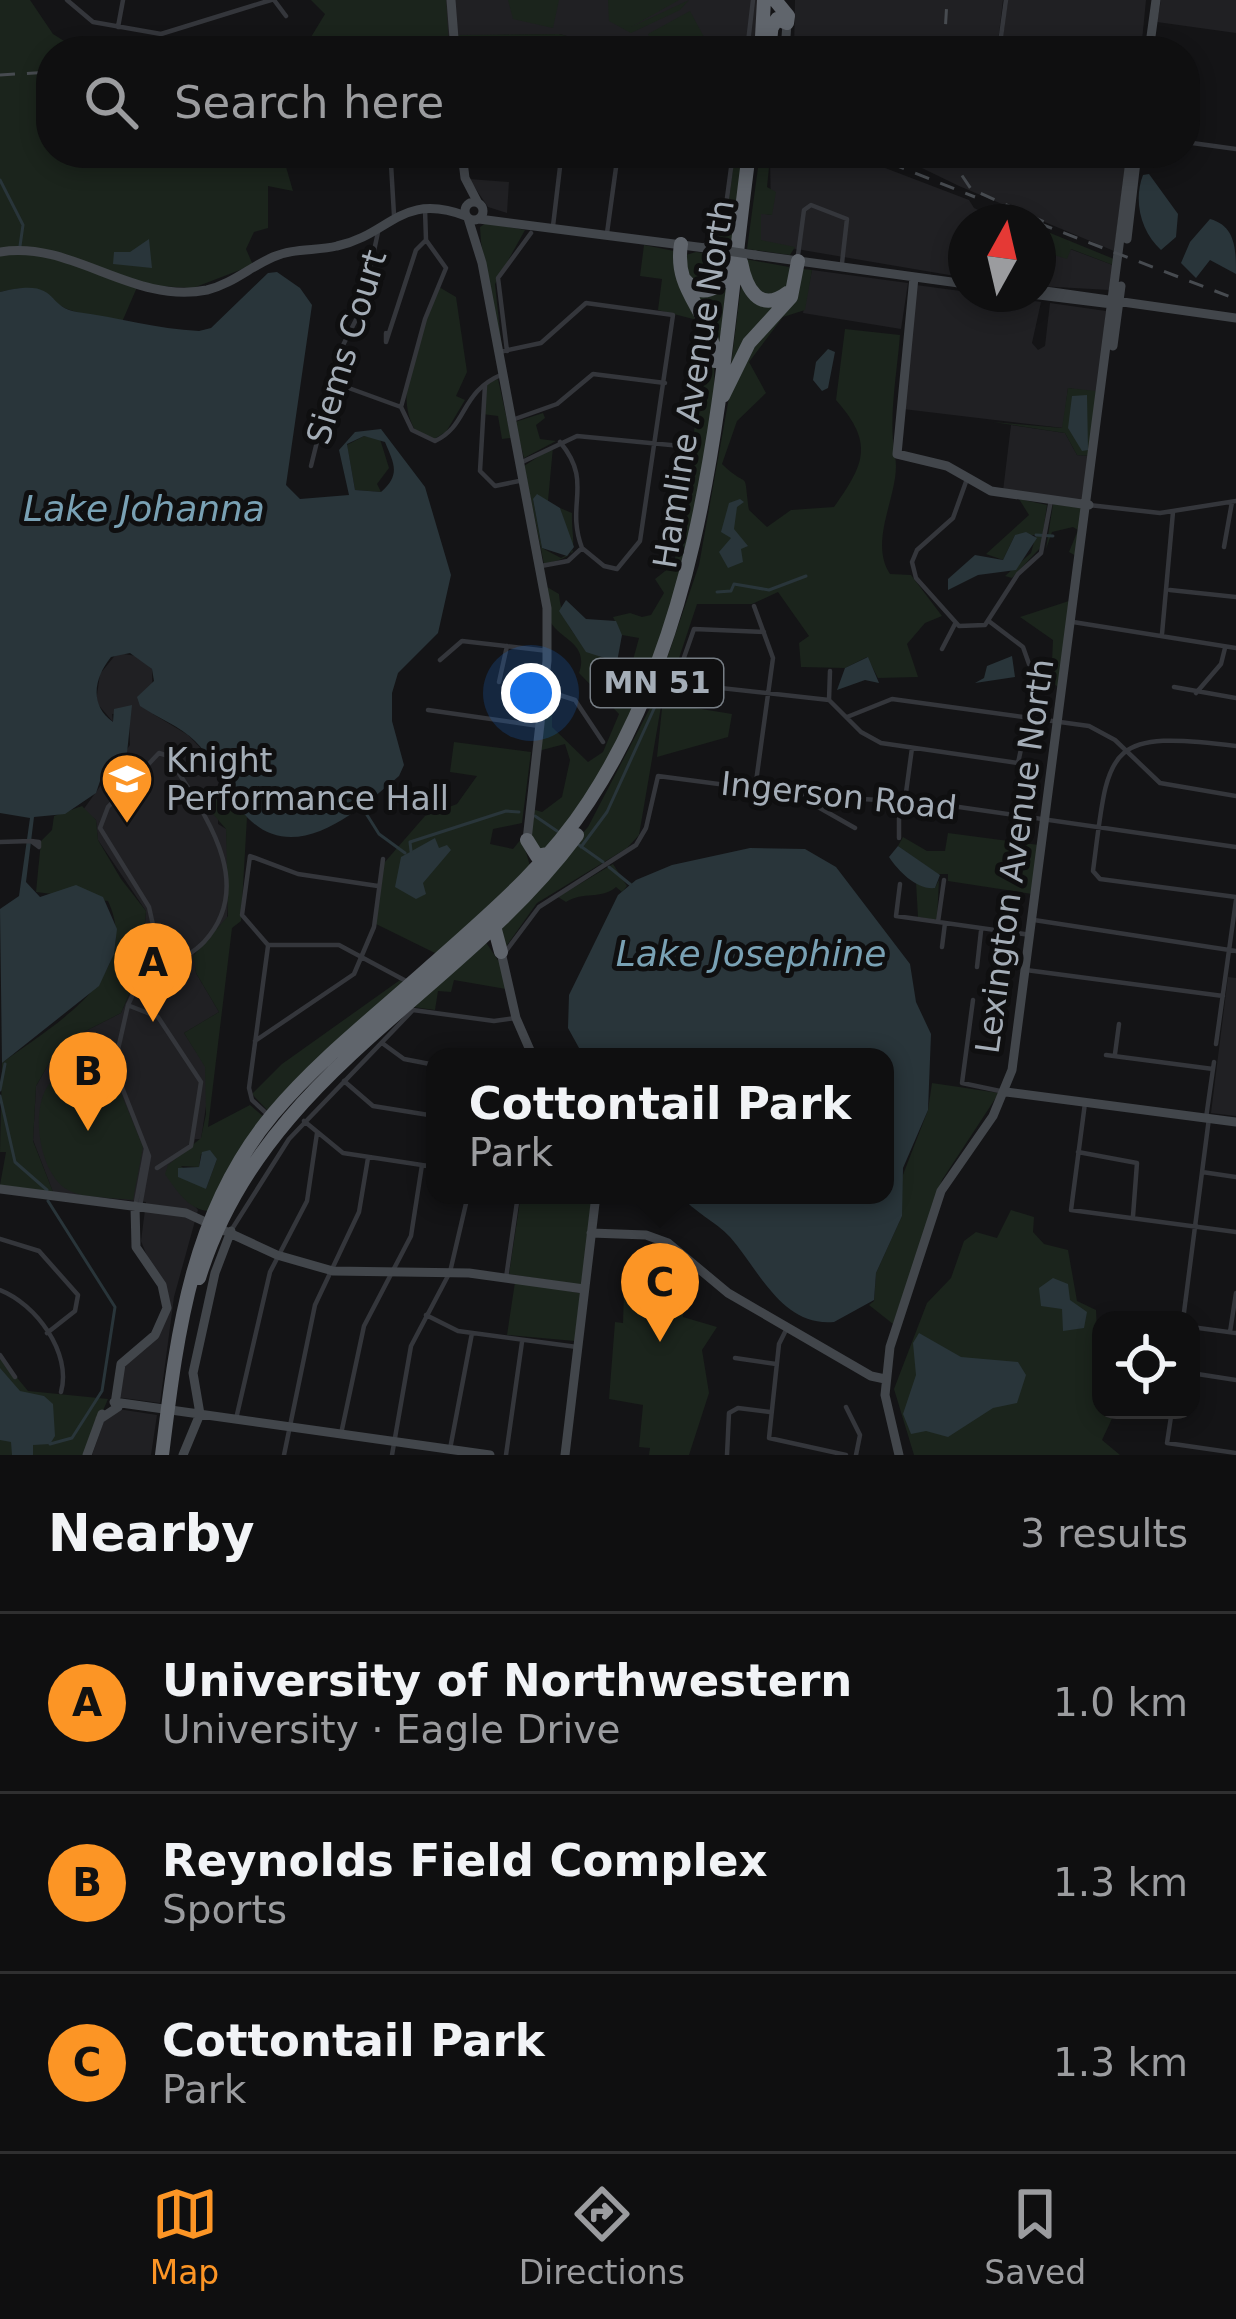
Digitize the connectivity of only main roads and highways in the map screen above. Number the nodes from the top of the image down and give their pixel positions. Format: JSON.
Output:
{"nodes":[{"id":1,"x":764,"y":0,"type":"edge"},
{"id":2,"x":774,"y":0,"type":"edge"},
{"id":3,"x":771,"y":29,"type":"junction"},
{"id":4,"x":765,"y":36,"type":"edge"},
{"id":5,"x":769,"y":36,"type":"edge"},
{"id":6,"x":750,"y":168,"type":"edge"},
{"id":7,"x":738,"y":256,"type":"junction"},
{"id":8,"x":719,"y":399,"type":"junction"},
{"id":9,"x":564,"y":837,"type":"junction"},
{"id":10,"x":530,"y":876,"type":"junction"},
{"id":11,"x":489,"y":930,"type":"junction"},
{"id":12,"x":502,"y":954,"type":"road end"},
{"id":13,"x":411,"y":984,"type":"junction"},
{"id":14,"x":409,"y":1008,"type":"junction"},
{"id":15,"x":219,"y":1226,"type":"junction"},
{"id":16,"x":167,"y":1455,"type":"edge"}],
"edges":[{"from":1,"to":4,"type":"highway"},
{"from":2,"to":3,"type":"highway"},
{"from":2,"to":3,"type":"highway"},
{"from":3,"to":5,"type":"highway"},
{"from":6,"to":7,"type":"highway","name":"Hamline Avenue North","number":"MN 51"},
{"from":7,"to":8,"type":"highway","name":"Hamline Avenue North","number":"MN 51"},
{"from":7,"to":8,"type":"highway"},
{"from":7,"to":8,"type":"highway"},
{"from":8,"to":9,"type":"highway","name":"Hamline Avenue North","number":"MN 51"},
{"from":8,"to":11,"type":"highway","name":"Hamline Avenue North","number":"MN 51"},
{"from":9,"to":10,"type":"highway","name":"Hamline Avenue North","number":"MN 51"},
{"from":9,"to":10,"type":"highway"},
{"from":10,"to":13,"type":"highway","number":"MN 51"},
{"from":11,"to":12,"type":"highway"},
{"from":11,"to":14,"type":"highway","number":"MN 51"},
{"from":13,"to":14,"type":"highway"},
{"from":13,"to":15,"type":"highway","number":"MN 51"},
{"from":14,"to":15,"type":"highway","number":"MN 51"},
{"from":15,"to":16,"type":"highway","number":"MN 51"}]}
